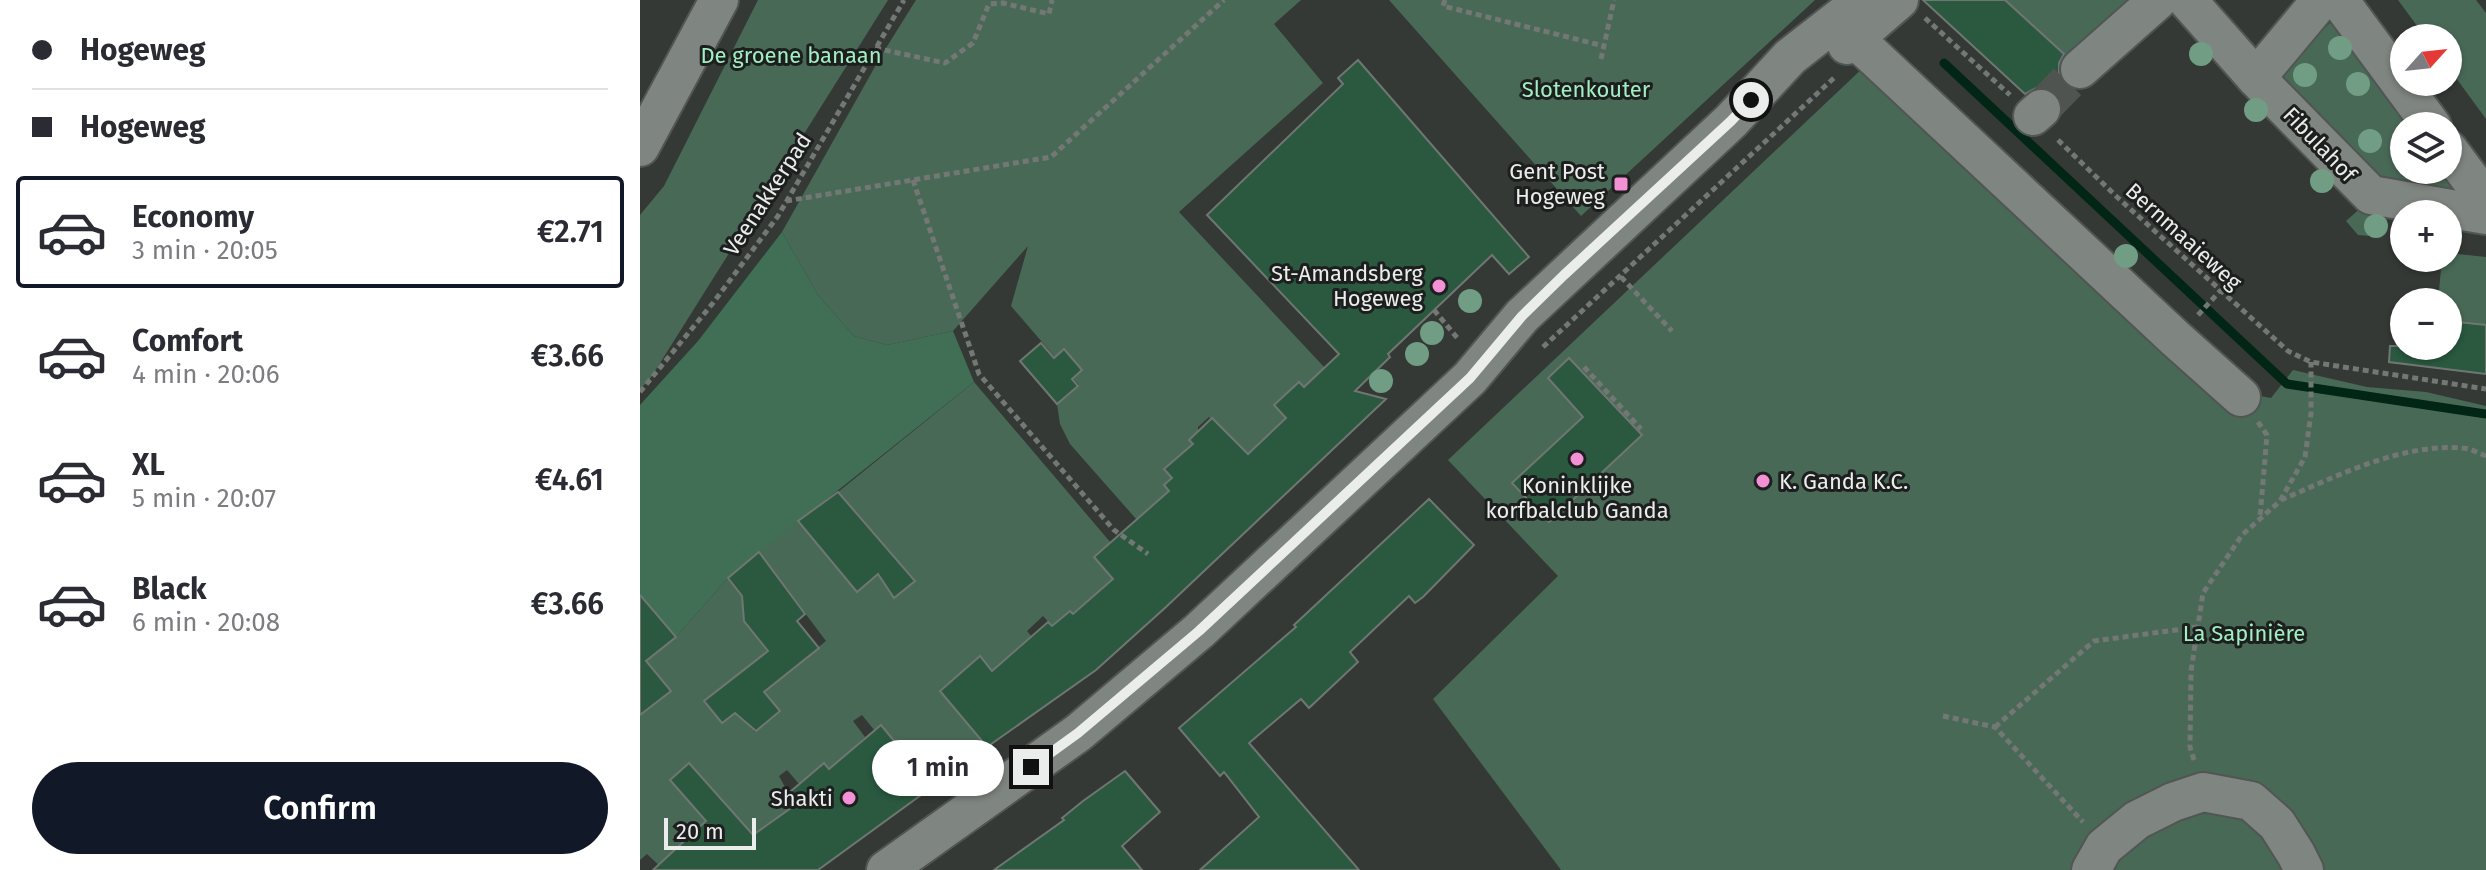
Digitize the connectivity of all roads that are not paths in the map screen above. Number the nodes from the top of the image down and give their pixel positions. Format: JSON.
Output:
{"nodes":[{"id":1,"x":719,"y":0,"type":"edge"},
{"id":2,"x":2158,"y":0,"type":"edge"},
{"id":3,"x":2187,"y":0,"type":"edge"},
{"id":4,"x":2321,"y":0,"type":"edge"},
{"id":5,"x":2339,"y":0,"type":"edge"},
{"id":6,"x":1908,"y":6,"type":"edge"},
{"id":7,"x":1855,"y":18,"type":"edge"},
{"id":8,"x":2080,"y":69,"type":"tunnel mouth"},
{"id":9,"x":2256,"y":78,"type":"junction"},
{"id":10,"x":2422,"y":112,"type":"edge"},
{"id":11,"x":640,"y":147,"type":"edge"},
{"id":12,"x":2462,"y":168,"type":"edge"},
{"id":13,"x":2486,"y":200,"type":"edge"},
{"id":14,"x":2486,"y":215,"type":"edge"},
{"id":15,"x":2241,"y":397,"type":"road end"},
{"id":16,"x":2098,"y":859,"type":"edge"},
{"id":17,"x":886,"y":870,"type":"edge"},
{"id":18,"x":2304,"y":870,"type":"edge"}],
"edges":[{"from":1,"to":11,"type":"street"},
{"from":2,"to":8,"type":"street"},
{"from":3,"to":9,"type":"street","name":"Fibulahof"},
{"from":4,"to":9,"type":"street"},
{"from":5,"to":10,"type":"street"},
{"from":6,"to":7,"type":"street"},
{"from":7,"to":15,"type":"street"},
{"from":7,"to":17,"type":"street"},
{"from":9,"to":14,"type":"street","name":"Fibulahof"},
{"from":12,"to":13,"type":"street"},
{"from":16,"to":18,"type":"street"}]}
